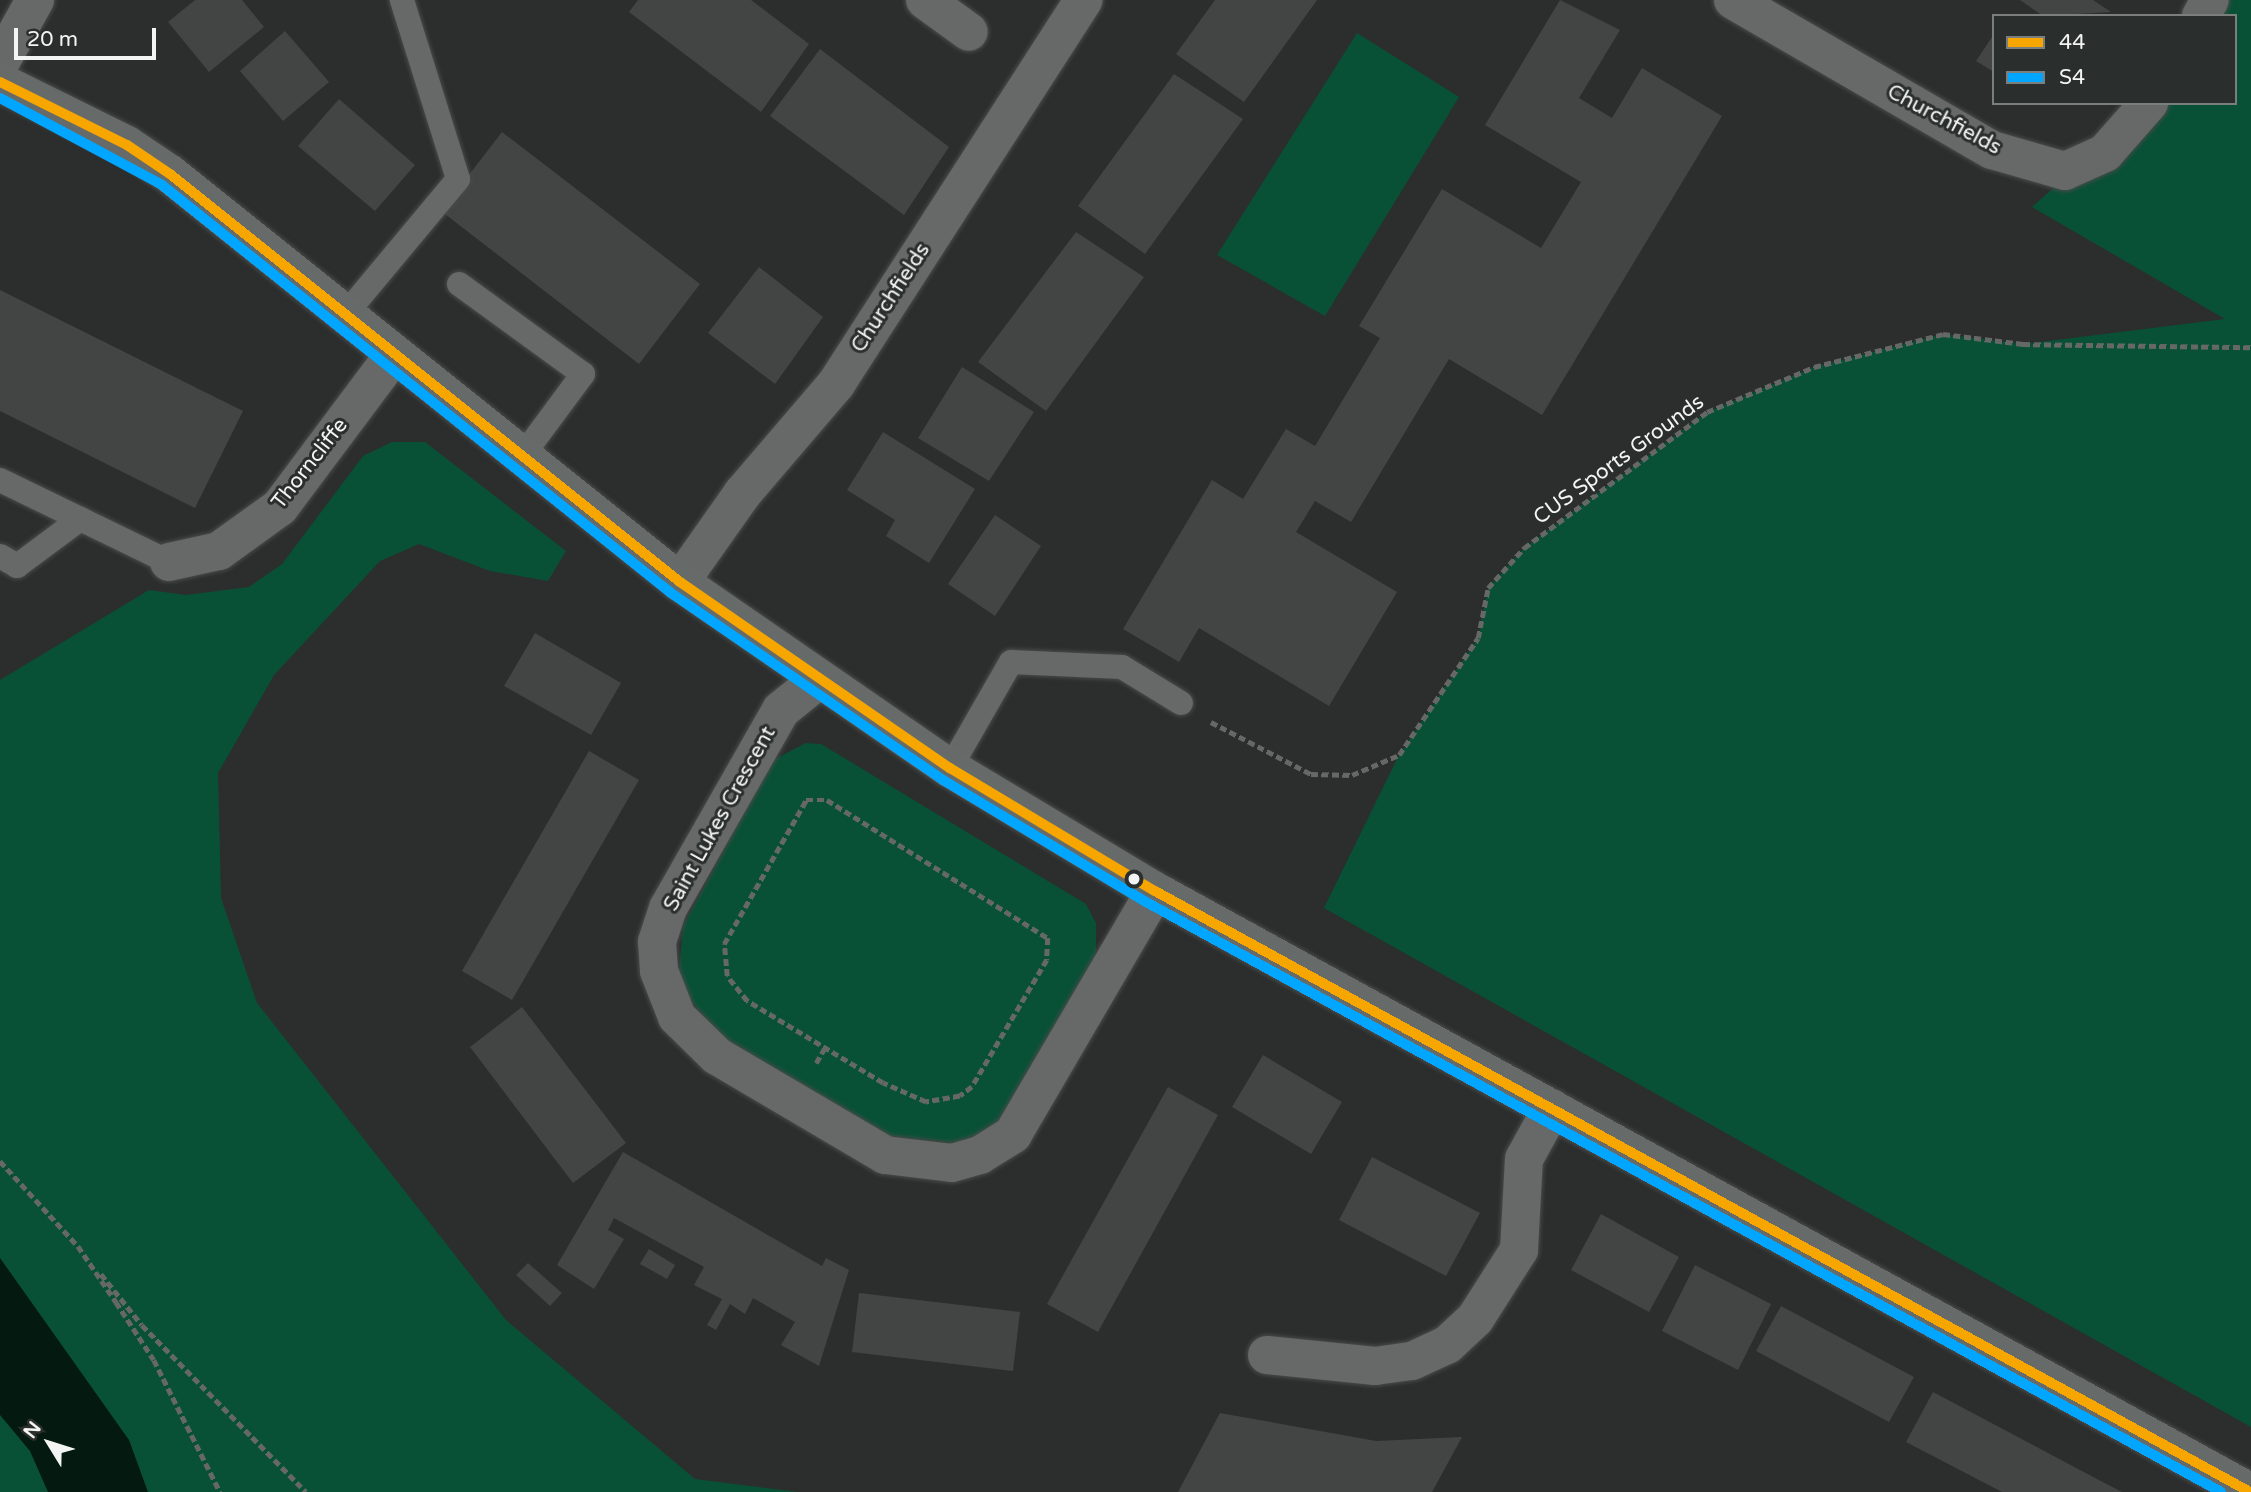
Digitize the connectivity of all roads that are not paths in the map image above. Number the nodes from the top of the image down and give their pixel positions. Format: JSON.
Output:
{"nodes":[{"id":1,"x":35,"y":0,"type":"edge"},
{"id":2,"x":402,"y":0,"type":"edge"},
{"id":3,"x":925,"y":0,"type":"edge"},
{"id":4,"x":1083,"y":0,"type":"edge"},
{"id":5,"x":1733,"y":0,"type":"edge"},
{"id":6,"x":969,"y":32,"type":"dead end"},
{"id":7,"x":0,"y":63,"type":"edge"},
{"id":8,"x":0,"y":82,"type":"edge"},
{"id":9,"x":2148,"y":105,"type":"edge"},
{"id":10,"x":459,"y":284,"type":"dead end"},
{"id":11,"x":344,"y":316,"type":"junction"},
{"id":12,"x":393,"y":356,"type":"junction"},
{"id":13,"x":520,"y":459,"type":"junction"},
{"id":14,"x":0,"y":480,"type":"edge"},
{"id":15,"x":80,"y":519,"type":"junction"},
{"id":16,"x":0,"y":556,"type":"edge"},
{"id":17,"x":169,"y":562,"type":"joint"},
{"id":18,"x":680,"y":582,"type":"junction"},
{"id":19,"x":817,"y":681,"type":"junction"},
{"id":20,"x":1181,"y":704,"type":"road end"},
{"id":21,"x":950,"y":768,"type":"junction"},
{"id":22,"x":1155,"y":891,"type":"junction"},
{"id":23,"x":1552,"y":1108,"type":"junction"},
{"id":24,"x":1267,"y":1355,"type":"dead end"},
{"id":25,"x":2250,"y":1492,"type":"edge"}],
"edges":[{"from":1,"to":7,"type":"street"},
{"from":2,"to":11,"type":"lane"},
{"from":3,"to":6,"type":"street"},
{"from":4,"to":18,"type":"street","name":"Churchfields"},
{"from":5,"to":9,"type":"street","name":"Churchfields"},
{"from":8,"to":11,"type":"main road"},
{"from":10,"to":13,"type":"lane"},
{"from":11,"to":12,"type":"main road"},
{"from":12,"to":13,"type":"main road"},
{"from":12,"to":17,"type":"street","name":"Thorncliffe"},
{"from":13,"to":18,"type":"main road"},
{"from":14,"to":15,"type":"lane"},
{"from":15,"to":16,"type":"lane"},
{"from":15,"to":17,"type":"lane"},
{"from":18,"to":19,"type":"main road"},
{"from":19,"to":21,"type":"main road"},
{"from":19,"to":22,"type":"street","name":"Saint Lukes Crescent"},
{"from":20,"to":21,"type":"lane"},
{"from":21,"to":22,"type":"main road"},
{"from":22,"to":23,"type":"main road"},
{"from":23,"to":24,"type":"street"},
{"from":23,"to":25,"type":"main road"}]}
